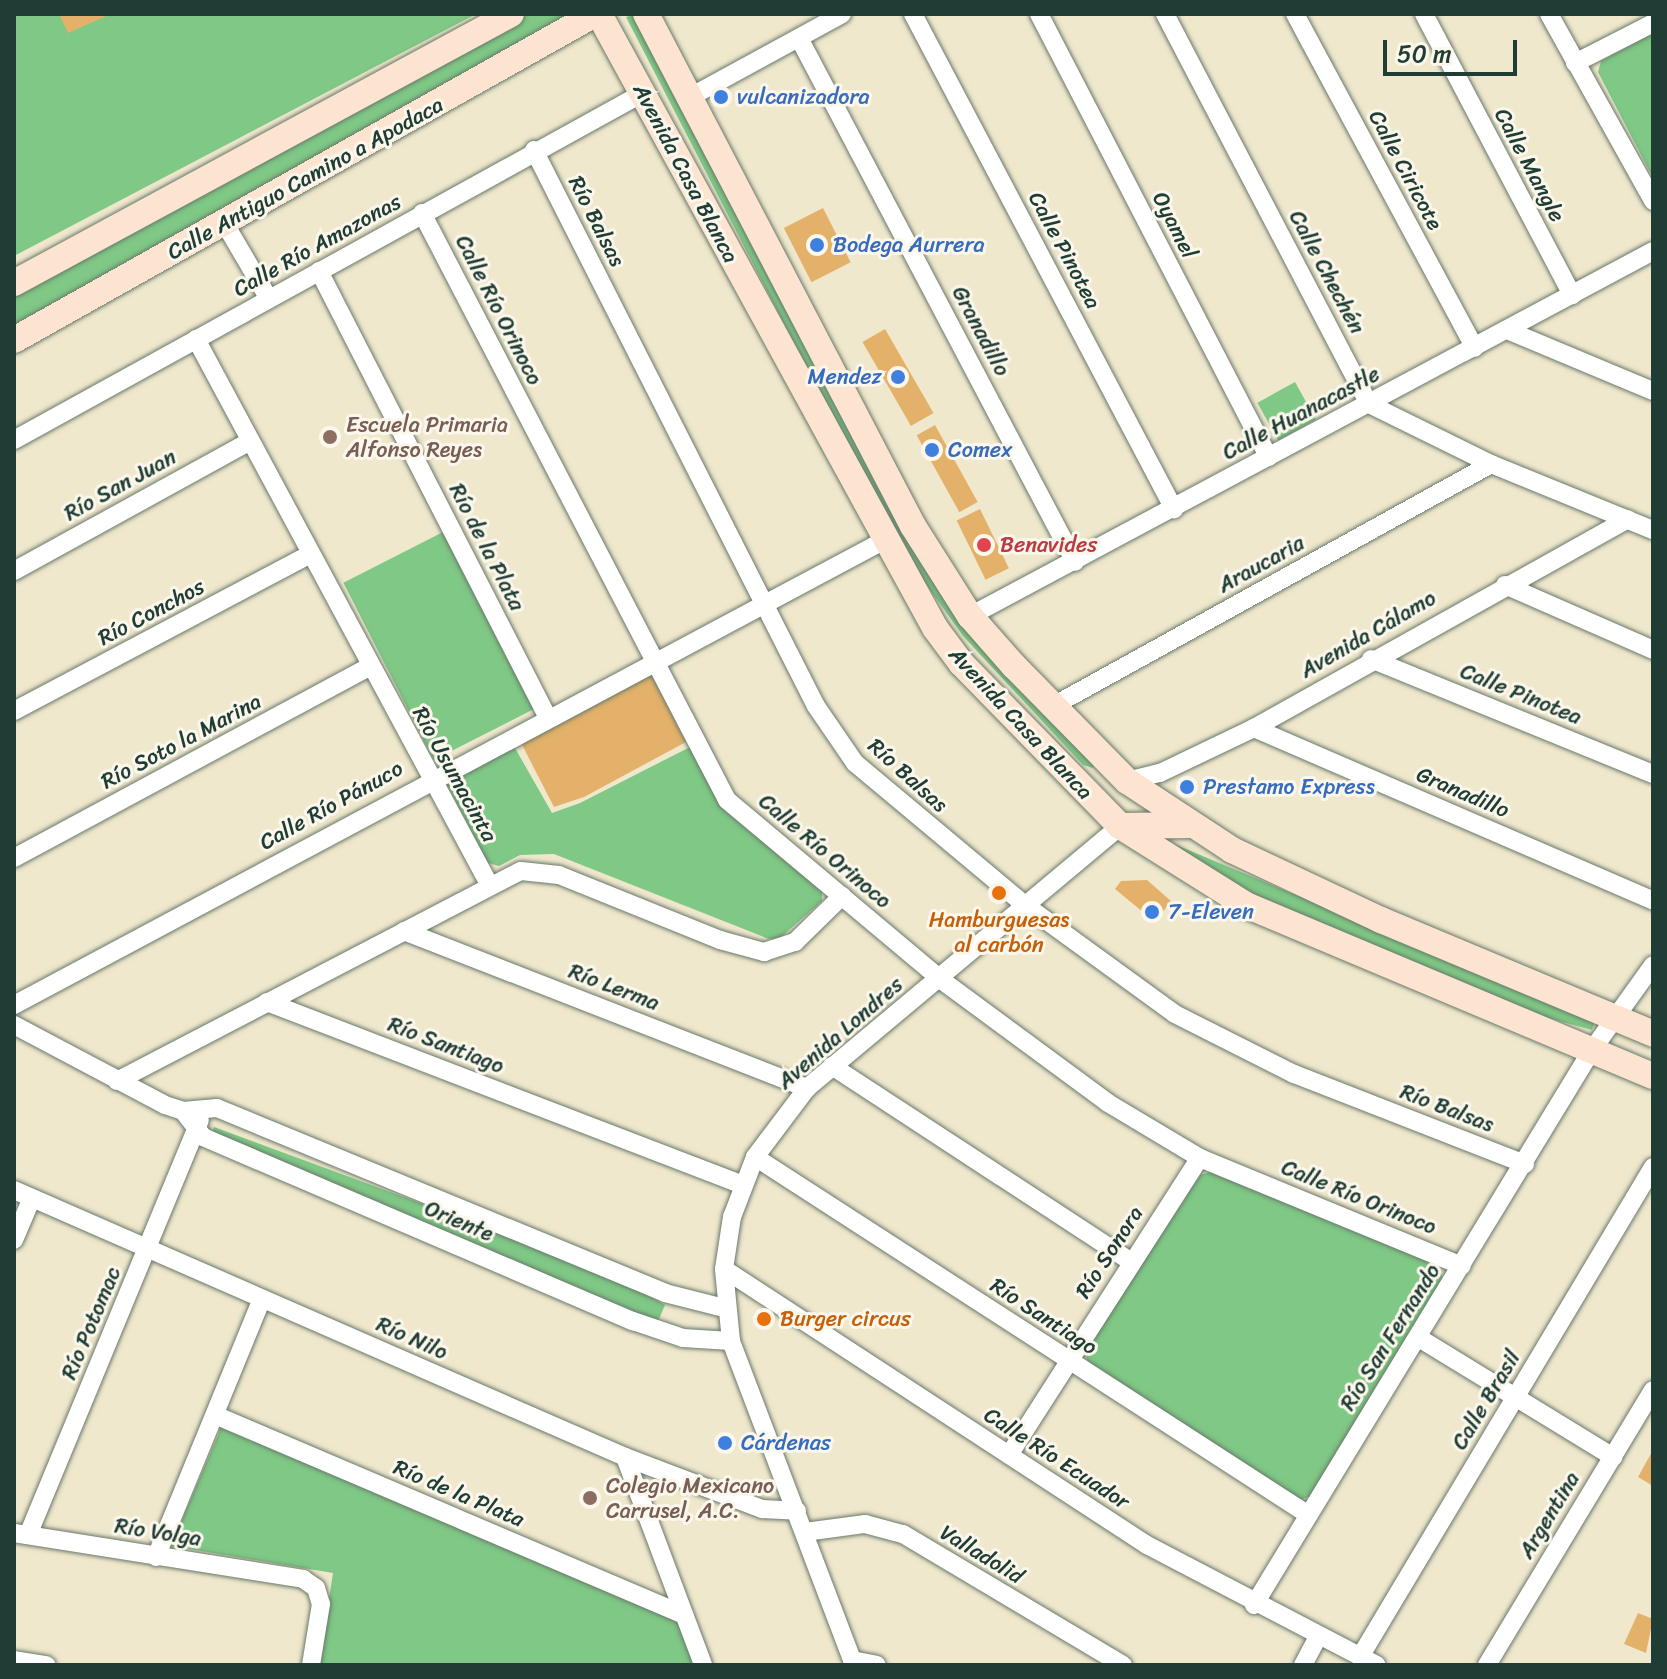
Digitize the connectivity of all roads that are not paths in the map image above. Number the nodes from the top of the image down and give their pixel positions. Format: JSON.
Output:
{"nodes":[{"id":1,"x":511,"y":14,"type":"edge"},
{"id":2,"x":597,"y":14,"type":"edge"},
{"id":3,"x":646,"y":14,"type":"edge"},
{"id":4,"x":842,"y":14,"type":"edge"},
{"id":5,"x":913,"y":14,"type":"edge"},
{"id":6,"x":1039,"y":14,"type":"edge"},
{"id":7,"x":1165,"y":14,"type":"edge"},
{"id":8,"x":1295,"y":14,"type":"edge"},
{"id":9,"x":1424,"y":14,"type":"edge"},
{"id":10,"x":1549,"y":14,"type":"edge"},
{"id":11,"x":1653,"y":23,"type":"edge"},
{"id":12,"x":799,"y":38,"type":"junction"},
{"id":13,"x":1575,"y":63,"type":"junction"},
{"id":14,"x":643,"y":93,"type":"junction"},
{"id":15,"x":690,"y":97,"type":"junction"},
{"id":16,"x":534,"y":150,"type":"junction"},
{"id":17,"x":1653,"y":201,"type":"edge"},
{"id":18,"x":422,"y":213,"type":"junction"},
{"id":19,"x":225,"y":224,"type":"junction"},
{"id":20,"x":1653,"y":251,"type":"edge"},
{"id":21,"x":319,"y":271,"type":"junction"},
{"id":22,"x":14,"y":283,"type":"edge"},
{"id":23,"x":1572,"y":295,"type":"junction"},
{"id":24,"x":269,"y":299,"type":"junction"},
{"id":25,"x":1507,"y":330,"type":"junction"},
{"id":26,"x":196,"y":339,"type":"junction"},
{"id":27,"x":14,"y":340,"type":"edge"},
{"id":28,"x":1475,"y":348,"type":"junction"},
{"id":29,"x":1653,"y":391,"type":"edge"},
{"id":30,"x":1369,"y":404,"type":"junction"},
{"id":31,"x":14,"y":440,"type":"edge"},
{"id":32,"x":250,"y":441,"type":"junction"},
{"id":33,"x":1269,"y":457,"type":"junction"},
{"id":34,"x":1491,"y":464,"type":"junction"},
{"id":35,"x":1174,"y":509,"type":"junction"},
{"id":36,"x":1628,"y":519,"type":"junction"},
{"id":37,"x":1653,"y":530,"type":"edge"},
{"id":38,"x":885,"y":540,"type":"junction"},
{"id":39,"x":310,"y":554,"type":"junction"},
{"id":40,"x":1075,"y":562,"type":"junction"},
{"id":41,"x":14,"y":571,"type":"edge"},
{"id":42,"x":1505,"y":585,"type":"junction"},
{"id":43,"x":952,"y":589,"type":"junction"},
{"id":44,"x":766,"y":602,"type":"junction"},
{"id":45,"x":921,"y":607,"type":"junction"},
{"id":46,"x":970,"y":616,"type":"junction"},
{"id":47,"x":1653,"y":650,"type":"edge"},
{"id":48,"x":1371,"y":659,"type":"junction"},
{"id":49,"x":654,"y":661,"type":"junction"},
{"id":50,"x":370,"y":666,"type":"junction"},
{"id":51,"x":1053,"y":706,"type":"junction"},
{"id":52,"x":14,"y":711,"type":"edge"},
{"id":53,"x":547,"y":716,"type":"junction"},
{"id":54,"x":1254,"y":728,"type":"junction"},
{"id":55,"x":1653,"y":774,"type":"edge"},
{"id":56,"x":1070,"y":776,"type":"junction"},
{"id":57,"x":429,"y":779,"type":"junction"},
{"id":58,"x":1127,"y":781,"type":"junction"},
{"id":59,"x":1190,"y":825,"type":"junction"},
{"id":60,"x":1120,"y":826,"type":"junction"},
{"id":61,"x":14,"y":858,"type":"edge"},
{"id":62,"x":490,"y":886,"type":"junction"},
{"id":63,"x":842,"y":896,"type":"junction"},
{"id":64,"x":1653,"y":901,"type":"edge"},
{"id":65,"x":1025,"y":905,"type":"junction"},
{"id":66,"x":404,"y":931,"type":"junction"},
{"id":67,"x":1653,"y":965,"type":"edge"},
{"id":68,"x":940,"y":979,"type":"junction"},
{"id":69,"x":267,"y":1002,"type":"junction"},
{"id":70,"x":14,"y":1005,"type":"edge"},
{"id":71,"x":1615,"y":1018,"type":"junction"},
{"id":72,"x":14,"y":1025,"type":"edge"},
{"id":73,"x":1653,"y":1034,"type":"edge"},
{"id":74,"x":1590,"y":1053,"type":"junction"},
{"id":75,"x":832,"y":1066,"type":"junction"},
{"id":76,"x":1653,"y":1076,"type":"edge"},
{"id":77,"x":117,"y":1081,"type":"junction"},
{"id":78,"x":807,"y":1088,"type":"junction"},
{"id":79,"x":206,"y":1106,"type":"junction"},
{"id":80,"x":183,"y":1111,"type":"junction"},
{"id":81,"x":196,"y":1129,"type":"junction"},
{"id":82,"x":755,"y":1157,"type":"junction"},
{"id":83,"x":1200,"y":1158,"type":"junction"},
{"id":84,"x":1525,"y":1164,"type":"junction"},
{"id":85,"x":1653,"y":1167,"type":"edge"},
{"id":86,"x":743,"y":1185,"type":"junction"},
{"id":87,"x":14,"y":1190,"type":"edge"},
{"id":88,"x":31,"y":1200,"type":"junction"},
{"id":89,"x":14,"y":1240,"type":"edge"},
{"id":90,"x":148,"y":1250,"type":"junction"},
{"id":91,"x":1131,"y":1262,"type":"junction"},
{"id":92,"x":1462,"y":1266,"type":"junction"},
{"id":93,"x":724,"y":1269,"type":"junction"},
{"id":94,"x":262,"y":1299,"type":"junction"},
{"id":95,"x":724,"y":1308,"type":"junction"},
{"id":96,"x":1419,"y":1338,"type":"junction"},
{"id":97,"x":731,"y":1341,"type":"junction"},
{"id":98,"x":1068,"y":1360,"type":"junction"},
{"id":99,"x":1653,"y":1390,"type":"edge"},
{"id":100,"x":1515,"y":1397,"type":"junction"},
{"id":101,"x":215,"y":1415,"type":"junction"},
{"id":102,"x":1009,"y":1455,"type":"junction"},
{"id":103,"x":625,"y":1457,"type":"junction"},
{"id":104,"x":1613,"y":1457,"type":"junction"},
{"id":105,"x":797,"y":1511,"type":"junction"},
{"id":106,"x":1307,"y":1514,"type":"junction"},
{"id":107,"x":805,"y":1532,"type":"junction"},
{"id":108,"x":21,"y":1534,"type":"edge"},
{"id":109,"x":156,"y":1557,"type":"junction"},
{"id":110,"x":1254,"y":1605,"type":"junction"},
{"id":111,"x":684,"y":1615,"type":"junction"},
{"id":112,"x":1318,"y":1637,"type":"junction"},
{"id":113,"x":14,"y":1660,"type":"edge"},
{"id":114,"x":1368,"y":1661,"type":"edge"},
{"id":115,"x":853,"y":1662,"type":"edge"},
{"id":116,"x":47,"y":1665,"type":"edge"},
{"id":117,"x":311,"y":1665,"type":"edge"},
{"id":118,"x":703,"y":1665,"type":"edge"},
{"id":119,"x":877,"y":1665,"type":"edge"},
{"id":120,"x":1123,"y":1665,"type":"edge"},
{"id":121,"x":1303,"y":1665,"type":"edge"},
{"id":122,"x":1487,"y":1665,"type":"edge"}],
"edges":[{"from":1,"to":22,"type":"street","name":"Calle Antiguo Camino a Apodaca"},
{"from":2,"to":14,"type":"street","name":"Avenida Casa Blanca"},
{"from":2,"to":19,"type":"street","name":"Calle Antiguo Camino a Apodaca"},
{"from":3,"to":15,"type":"street","name":"Avenida Casa Blanca"},
{"from":4,"to":12,"type":"street"},
{"from":5,"to":35,"type":"street","name":"Calle Pinotea"},
{"from":6,"to":33,"type":"street","name":"Oyamel"},
{"from":7,"to":30,"type":"street","name":"Calle Chechén"},
{"from":8,"to":28,"type":"street","name":"Calle Ciricote"},
{"from":9,"to":23,"type":"street","name":"Calle Mangle"},
{"from":10,"to":13,"type":"street"},
{"from":11,"to":13,"type":"street"},
{"from":12,"to":15,"type":"street"},
{"from":12,"to":40,"type":"street","name":"Granadillo"},
{"from":13,"to":17,"type":"street"},
{"from":14,"to":16,"type":"street","name":"Calle Río Amazonas"},
{"from":14,"to":38,"type":"street","name":"Avenida Casa Blanca"},
{"from":15,"to":43,"type":"street","name":"Avenida Casa Blanca"},
{"from":16,"to":18,"type":"street","name":"Calle Río Amazonas"},
{"from":16,"to":44,"type":"street","name":"Río Balsas"},
{"from":18,"to":21,"type":"street","name":"Calle Río Amazonas"},
{"from":18,"to":49,"type":"street","name":"Calle Río Orinoco"},
{"from":19,"to":24,"type":"street"},
{"from":19,"to":27,"type":"street","name":"Calle Antiguo Camino a Apodaca"},
{"from":20,"to":23,"type":"street","name":"Calle Huanacastle"},
{"from":21,"to":24,"type":"street","name":"Calle Río Amazonas"},
{"from":21,"to":53,"type":"street","name":"Río de la Plata"},
{"from":23,"to":25,"type":"street","name":"Calle Huanacastle"},
{"from":24,"to":26,"type":"street","name":"Calle Río Amazonas"},
{"from":25,"to":28,"type":"street","name":"Calle Huanacastle"},
{"from":25,"to":29,"type":"street"},
{"from":26,"to":31,"type":"street","name":"Calle Río Amazonas"},
{"from":26,"to":32,"type":"street","name":"Río Usumacinta"},
{"from":28,"to":30,"type":"street","name":"Calle Huanacastle"},
{"from":30,"to":33,"type":"street","name":"Calle Huanacastle"},
{"from":30,"to":34,"type":"street"},
{"from":32,"to":39,"type":"street","name":"Río Usumacinta"},
{"from":32,"to":41,"type":"street","name":"Río San Juan"},
{"from":33,"to":35,"type":"street","name":"Calle Huanacastle"},
{"from":34,"to":36,"type":"street"},
{"from":34,"to":51,"type":"street","name":"Araucaria"},
{"from":35,"to":40,"type":"street","name":"Calle Huanacastle"},
{"from":36,"to":37,"type":"street"},
{"from":36,"to":42,"type":"street","name":"Avenida Cálamo"},
{"from":38,"to":44,"type":"street","name":"Calle Río Pánuco"},
{"from":38,"to":45,"type":"street","name":"Avenida Casa Blanca"},
{"from":39,"to":50,"type":"street","name":"Río Usumacinta"},
{"from":39,"to":52,"type":"street","name":"Río Conchos"},
{"from":40,"to":46,"type":"street","name":"Calle Huanacastle"},
{"from":42,"to":47,"type":"street"},
{"from":42,"to":48,"type":"street","name":"Avenida Cálamo"},
{"from":43,"to":45,"type":"street"},
{"from":43,"to":46,"type":"street","name":"Avenida Casa Blanca"},
{"from":44,"to":49,"type":"street","name":"Calle Río Pánuco"},
{"from":44,"to":65,"type":"street","name":"Río Balsas"},
{"from":45,"to":56,"type":"street","name":"Avenida Casa Blanca"},
{"from":46,"to":51,"type":"street","name":"Avenida Casa Blanca"},
{"from":48,"to":54,"type":"street","name":"Avenida Cálamo"},
{"from":48,"to":55,"type":"street","name":"Calle Pinotea"},
{"from":49,"to":53,"type":"street","name":"Calle Río Pánuco"},
{"from":49,"to":63,"type":"street","name":"Calle Río Orinoco"},
{"from":50,"to":57,"type":"street","name":"Río Usumacinta"},
{"from":50,"to":61,"type":"street","name":"Río Soto la Marina"},
{"from":51,"to":58,"type":"street","name":"Avenida Casa Blanca"},
{"from":53,"to":57,"type":"street","name":"Calle Río Pánuco"},
{"from":54,"to":58,"type":"street","name":"Avenida Cálamo"},
{"from":54,"to":64,"type":"street","name":"Granadillo"},
{"from":56,"to":58,"type":"street"},
{"from":56,"to":60,"type":"street","name":"Avenida Casa Blanca"},
{"from":57,"to":62,"type":"street","name":"Río Usumacinta"},
{"from":57,"to":70,"type":"street","name":"Calle Río Pánuco"},
{"from":58,"to":59,"type":"street","name":"Avenida Casa Blanca"},
{"from":58,"to":60,"type":"street"},
{"from":59,"to":60,"type":"street"},
{"from":59,"to":71,"type":"street","name":"Avenida Casa Blanca"},
{"from":60,"to":65,"type":"street","name":"Avenida Londres"},
{"from":60,"to":74,"type":"street","name":"Avenida Casa Blanca"},
{"from":62,"to":63,"type":"street"},
{"from":62,"to":66,"type":"street"},
{"from":63,"to":68,"type":"street","name":"Calle Río Orinoco"},
{"from":65,"to":68,"type":"street","name":"Avenida Londres"},
{"from":65,"to":84,"type":"street","name":"Río Balsas"},
{"from":66,"to":69,"type":"street"},
{"from":66,"to":78,"type":"street","name":"Río Lerma"},
{"from":67,"to":71,"type":"street","name":"Río San Fernando"},
{"from":68,"to":75,"type":"street","name":"Avenida Londres"},
{"from":68,"to":83,"type":"street","name":"Calle Río Orinoco"},
{"from":69,"to":77,"type":"street"},
{"from":69,"to":86,"type":"street","name":"Río Santiago"},
{"from":71,"to":73,"type":"street","name":"Avenida Casa Blanca"},
{"from":71,"to":74,"type":"street","name":"Río San Fernando"},
{"from":72,"to":77,"type":"street","name":"Oriente"},
{"from":74,"to":76,"type":"street","name":"Avenida Casa Blanca"},
{"from":74,"to":84,"type":"street","name":"Río San Fernando"},
{"from":75,"to":78,"type":"street","name":"Avenida Londres"},
{"from":75,"to":91,"type":"street"},
{"from":77,"to":80,"type":"street","name":"Oriente"},
{"from":78,"to":82,"type":"street","name":"Avenida Londres"},
{"from":79,"to":80,"type":"street"},
{"from":79,"to":81,"type":"street","name":"Río Potomac"},
{"from":79,"to":95,"type":"street","name":"Oriente"},
{"from":80,"to":81,"type":"street","name":"Oriente"},
{"from":81,"to":90,"type":"street","name":"Río Potomac"},
{"from":81,"to":97,"type":"street","name":"Oriente"},
{"from":82,"to":86,"type":"street","name":"Avenida Londres"},
{"from":82,"to":98,"type":"street","name":"Río Santiago"},
{"from":83,"to":91,"type":"street","name":"Río Sonora"},
{"from":83,"to":92,"type":"street","name":"Calle Río Orinoco"},
{"from":84,"to":92,"type":"street","name":"Río San Fernando"},
{"from":85,"to":100,"type":"street","name":"Calle Brasil"},
{"from":86,"to":93,"type":"street","name":"Avenida Londres"},
{"from":87,"to":88,"type":"street","name":"Río Nilo"},
{"from":88,"to":89,"type":"street"},
{"from":88,"to":90,"type":"street","name":"Río Nilo"},
{"from":90,"to":94,"type":"street","name":"Río Nilo"},
{"from":90,"to":108,"type":"street","name":"Río Potomac"},
{"from":91,"to":98,"type":"street","name":"Río Sonora"},
{"from":92,"to":96,"type":"street","name":"Río San Fernando"},
{"from":93,"to":95,"type":"street","name":"Avenida Londres"},
{"from":93,"to":102,"type":"street","name":"Calle Río Ecuador"},
{"from":94,"to":101,"type":"street"},
{"from":94,"to":103,"type":"street","name":"Río Nilo"},
{"from":95,"to":97,"type":"street","name":"Avenida Londres"},
{"from":96,"to":100,"type":"street"},
{"from":96,"to":106,"type":"street","name":"Río San Fernando"},
{"from":97,"to":105,"type":"street","name":"Avenida Londres"},
{"from":98,"to":102,"type":"street","name":"Río Sonora"},
{"from":98,"to":106,"type":"street","name":"Río Santiago"},
{"from":99,"to":104,"type":"street","name":"Argentina"},
{"from":100,"to":104,"type":"street"},
{"from":100,"to":114,"type":"street","name":"Calle Brasil"},
{"from":101,"to":109,"type":"street"},
{"from":101,"to":111,"type":"street","name":"Río de la Plata"},
{"from":102,"to":110,"type":"street","name":"Calle Río Ecuador"},
{"from":103,"to":105,"type":"street","name":"Río Nilo"},
{"from":103,"to":111,"type":"street"},
{"from":104,"to":122,"type":"street","name":"Argentina"},
{"from":105,"to":107,"type":"street","name":"Avenida Londres"},
{"from":106,"to":110,"type":"street","name":"Río San Fernando"},
{"from":107,"to":115,"type":"street","name":"Avenida Londres"},
{"from":107,"to":120,"type":"street","name":"Valladolid"},
{"from":108,"to":109,"type":"street","name":"Río Volga"},
{"from":109,"to":117,"type":"street","name":"Río Volga"},
{"from":110,"to":112,"type":"street","name":"Calle Río Ecuador"},
{"from":111,"to":118,"type":"street"},
{"from":112,"to":114,"type":"street","name":"Calle Río Ecuador"},
{"from":112,"to":121,"type":"street"},
{"from":113,"to":116,"type":"street"},
{"from":115,"to":119,"type":"street"}]}
